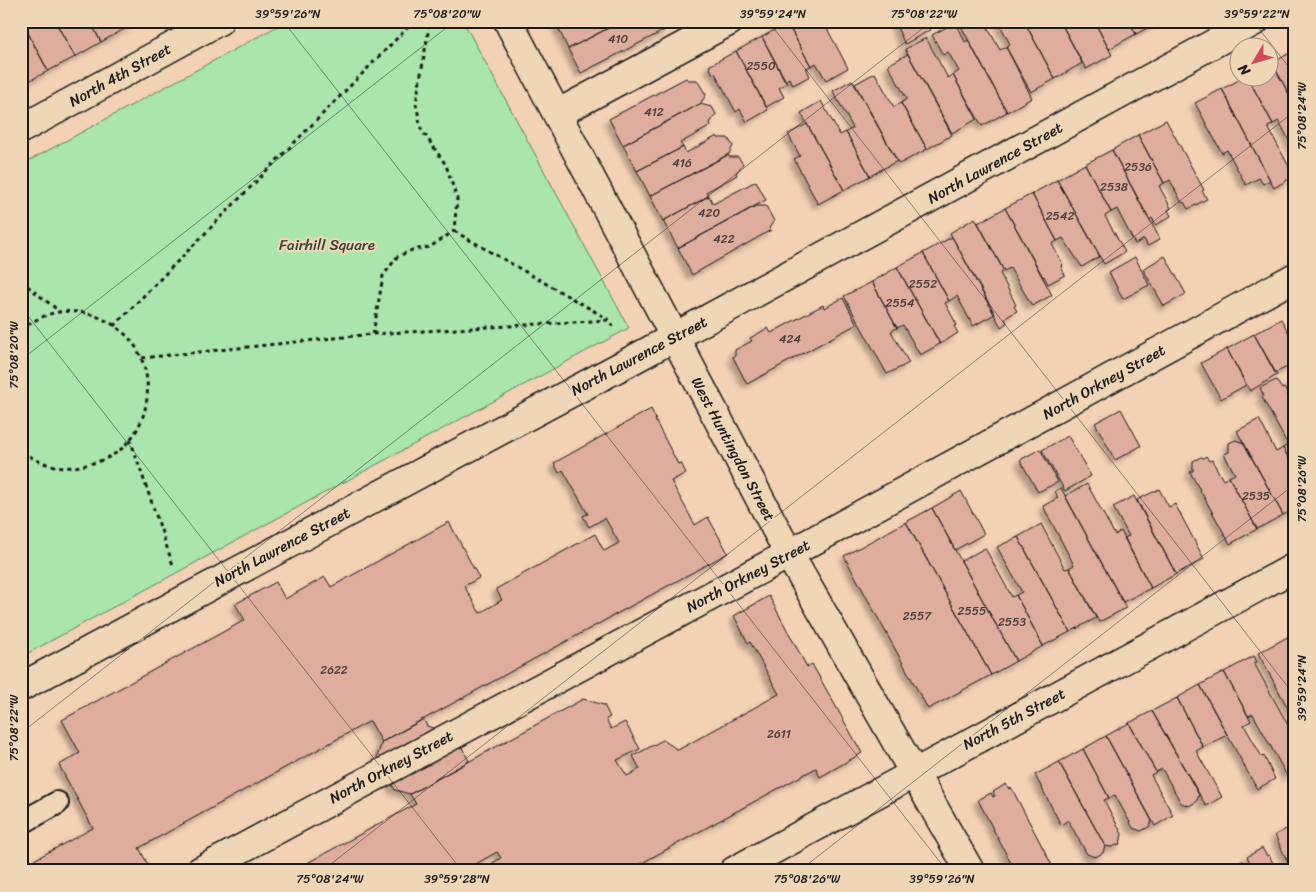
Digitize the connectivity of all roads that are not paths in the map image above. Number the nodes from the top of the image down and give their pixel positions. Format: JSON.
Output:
{"nodes":[{"id":1,"x":219,"y":21,"type":"edge"},
{"id":2,"x":508,"y":21,"type":"edge"},
{"id":3,"x":730,"y":21,"type":"edge"},
{"id":4,"x":1255,"y":21,"type":"edge"},
{"id":5,"x":557,"y":114,"type":"junction"},
{"id":6,"x":21,"y":129,"type":"edge"},
{"id":7,"x":1295,"y":277,"type":"edge"},
{"id":8,"x":674,"y":338,"type":"junction"},
{"id":9,"x":789,"y":554,"type":"junction"},
{"id":10,"x":1295,"y":567,"type":"edge"},
{"id":11,"x":21,"y":687,"type":"edge"},
{"id":12,"x":914,"y":773,"type":"junction"},
{"id":13,"x":56,"y":803,"type":"dead end"},
{"id":14,"x":21,"y":823,"type":"edge"},
{"id":15,"x":200,"y":871,"type":"edge"},
{"id":16,"x":734,"y":871,"type":"edge"},
{"id":17,"x":970,"y":871,"type":"edge"}],
"edges":[{"from":1,"to":6,"type":"street","name":"North 4th Street"},
{"from":2,"to":5,"type":"street","name":"West Huntingdon Street"},
{"from":3,"to":5,"type":"street"},
{"from":4,"to":8,"type":"street","name":"North Lawrence Street"},
{"from":5,"to":8,"type":"street","name":"West Huntingdon Street"},
{"from":7,"to":9,"type":"street","name":"North Orkney Street"},
{"from":8,"to":9,"type":"street","name":"West Huntingdon Street"},
{"from":8,"to":11,"type":"street","name":"North Lawrence Street"},
{"from":9,"to":12,"type":"street","name":"West Huntingdon Street"},
{"from":9,"to":15,"type":"street","name":"North Orkney Street"},
{"from":10,"to":12,"type":"street","name":"North 5th Street"},
{"from":12,"to":16,"type":"street","name":"North 5th Street"},
{"from":12,"to":17,"type":"street","name":"West Huntingdon Street"},
{"from":13,"to":14,"type":"lane"}]}
